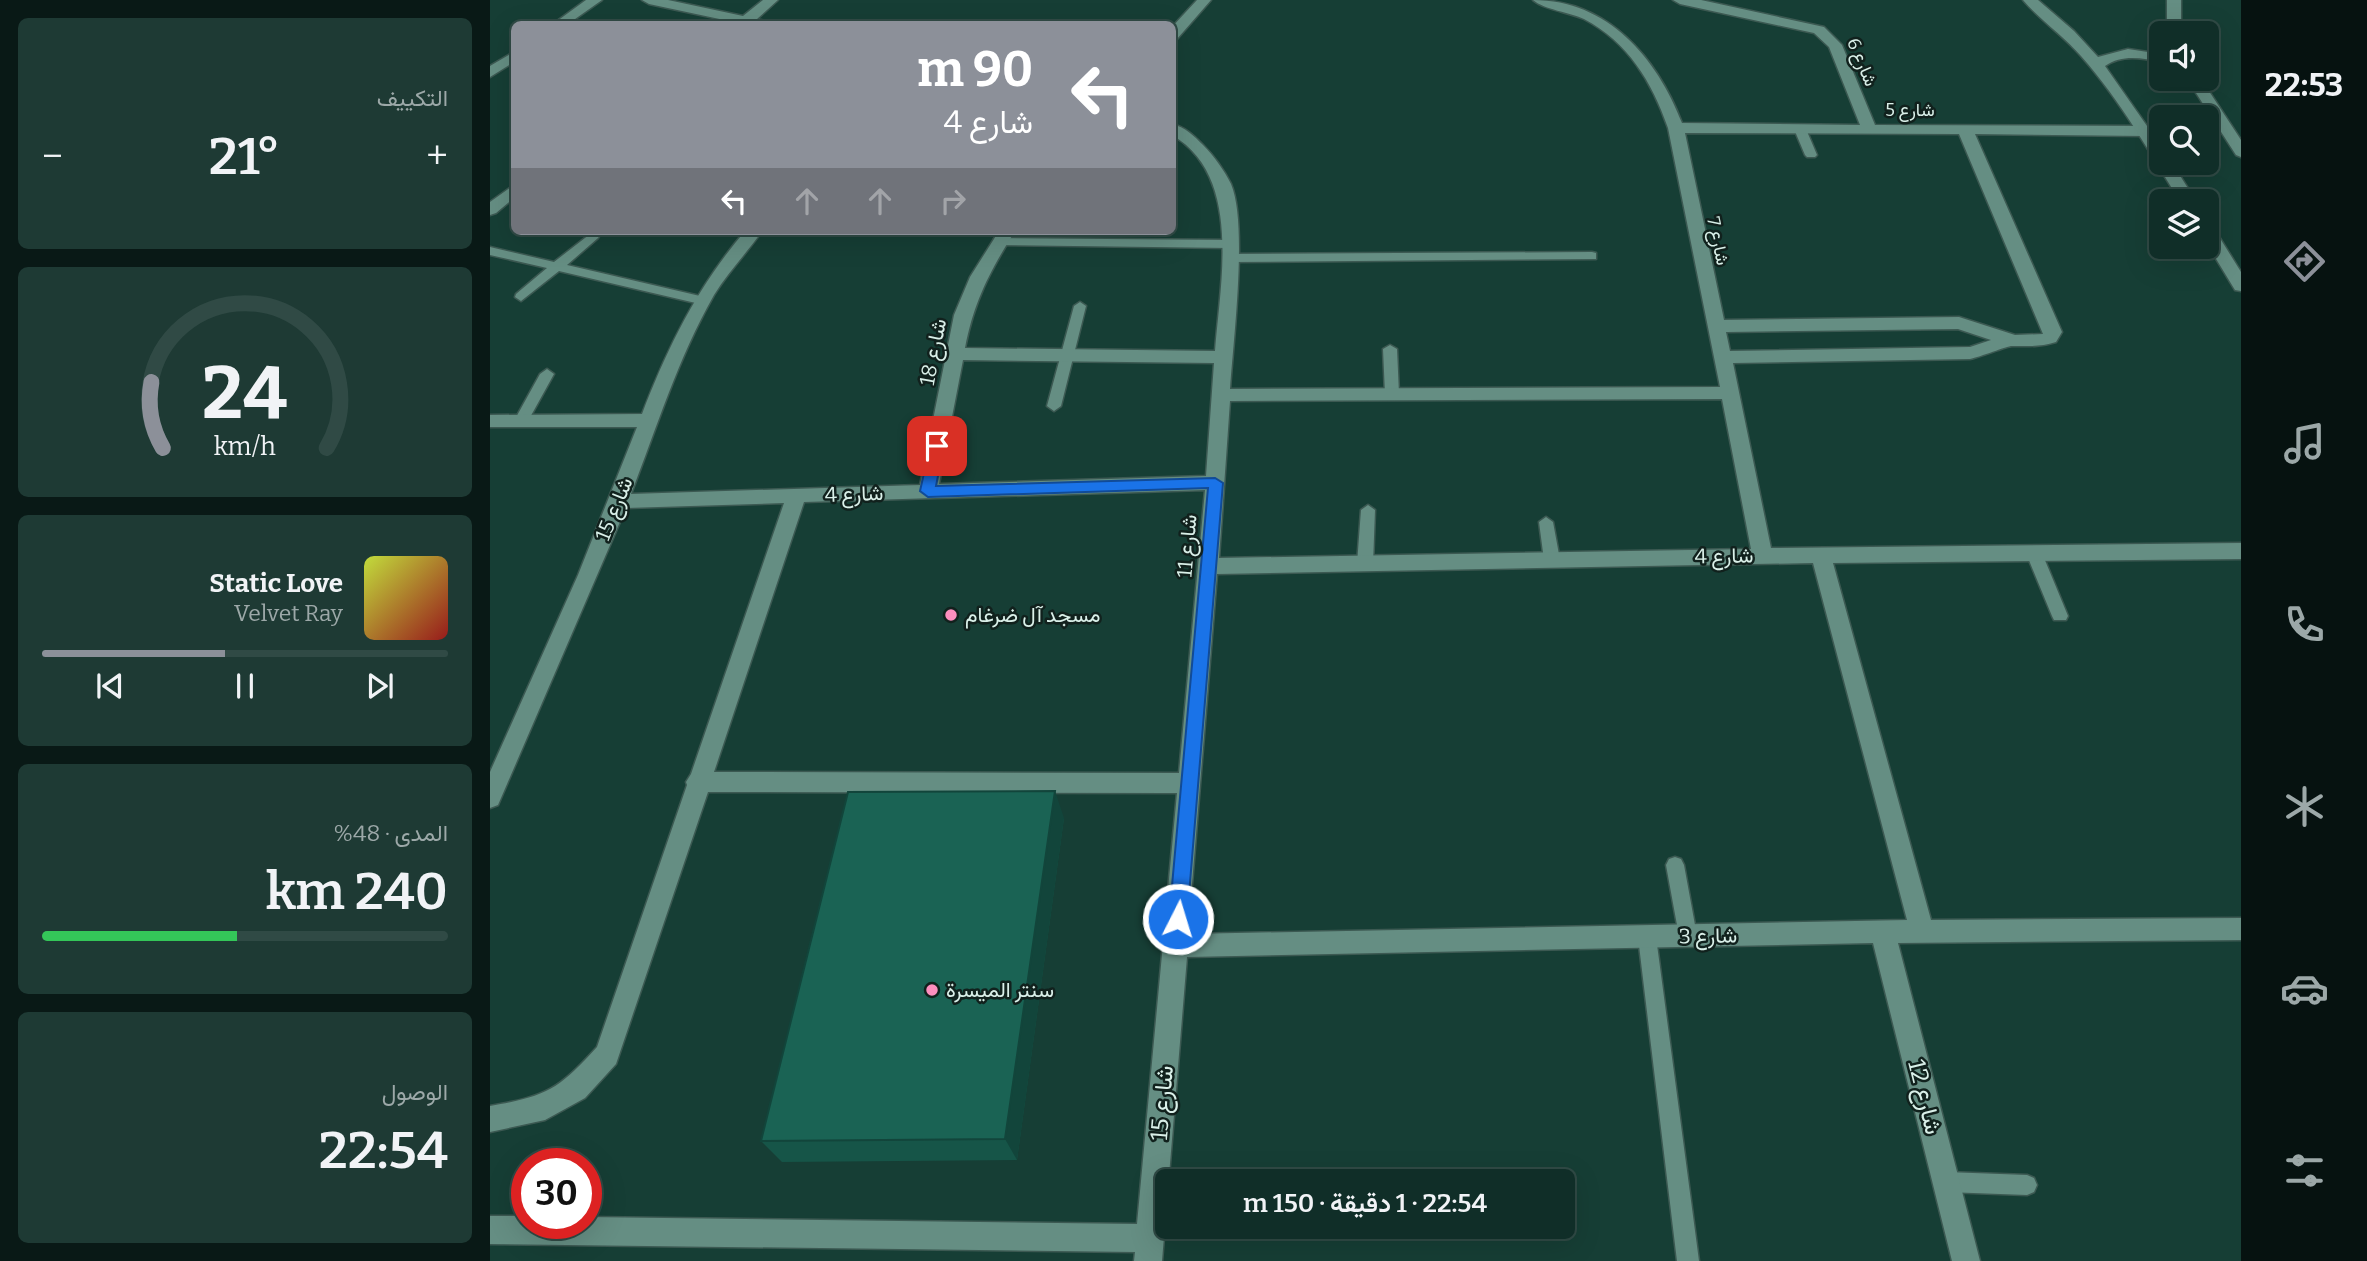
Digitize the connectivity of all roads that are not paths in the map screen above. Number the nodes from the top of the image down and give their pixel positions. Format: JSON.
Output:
{"nodes":[{"id":1,"x":594,"y":0,"type":"edge"},
{"id":2,"x":649,"y":0,"type":"edge"},
{"id":3,"x":771,"y":0,"type":"edge"},
{"id":4,"x":1204,"y":0,"type":"edge"},
{"id":5,"x":1540,"y":0,"type":"edge"},
{"id":6,"x":1680,"y":0,"type":"edge"},
{"id":7,"x":2030,"y":0,"type":"edge"},
{"id":8,"x":2174,"y":0,"type":"edge"},
{"id":9,"x":1564,"y":2,"type":"edge"},
{"id":10,"x":564,"y":21,"type":"edge"},
{"id":11,"x":726,"y":21,"type":"edge"},
{"id":12,"x":746,"y":21,"type":"joint"},
{"id":13,"x":2172,"y":21,"type":"edge"},
{"id":14,"x":1176,"y":32,"type":"edge"},
{"id":15,"x":2149,"y":55,"type":"edge"},
{"id":16,"x":511,"y":58,"type":"edge"},
{"id":17,"x":2098,"y":64,"type":"junction"},
{"id":18,"x":490,"y":73,"type":"edge"},
{"id":19,"x":2202,"y":91,"type":"edge"},
{"id":20,"x":1675,"y":128,"type":"junction"},
{"id":21,"x":1800,"y":129,"type":"junction"},
{"id":22,"x":1869,"y":129,"type":"junction"},
{"id":23,"x":1176,"y":130,"type":"edge"},
{"id":24,"x":1965,"y":130,"type":"junction"},
{"id":25,"x":2145,"y":131,"type":"junction"},
{"id":26,"x":2149,"y":138,"type":"edge"},
{"id":27,"x":2241,"y":152,"type":"edge"},
{"id":28,"x":1811,"y":155,"type":"dead end"},
{"id":29,"x":511,"y":192,"type":"edge"},
{"id":30,"x":490,"y":210,"type":"edge"},
{"id":31,"x":594,"y":235,"type":"dead end"},
{"id":32,"x":751,"y":235,"type":"edge"},
{"id":33,"x":1003,"y":237,"type":"edge"},
{"id":34,"x":2219,"y":250,"type":"edge"},
{"id":35,"x":490,"y":251,"type":"edge"},
{"id":36,"x":1230,"y":251,"type":"junction"},
{"id":37,"x":1592,"y":256,"type":"dead end"},
{"id":38,"x":556,"y":267,"type":"junction"},
{"id":39,"x":2241,"y":286,"type":"edge"},
{"id":40,"x":521,"y":297,"type":"dead end"},
{"id":41,"x":700,"y":300,"type":"junction"},
{"id":42,"x":1080,"y":306,"type":"dead end"},
{"id":43,"x":1716,"y":326,"type":"junction"},
{"id":44,"x":2006,"y":340,"type":"junction"},
{"id":45,"x":1390,"y":349,"type":"dead end"},
{"id":46,"x":956,"y":354,"type":"junction"},
{"id":47,"x":1067,"y":355,"type":"junction"},
{"id":48,"x":1223,"y":357,"type":"junction"},
{"id":49,"x":1722,"y":357,"type":"junction"},
{"id":50,"x":547,"y":374,"type":"dead end"},
{"id":51,"x":1730,"y":393,"type":"junction"},
{"id":52,"x":1392,"y":394,"type":"junction"},
{"id":53,"x":1221,"y":395,"type":"junction"},
{"id":54,"x":1054,"y":406,"type":"dead end"},
{"id":55,"x":649,"y":420,"type":"junction"},
{"id":56,"x":490,"y":421,"type":"edge"},
{"id":57,"x":521,"y":421,"type":"junction"},
{"id":58,"x":1215,"y":483,"type":"junction"},
{"id":59,"x":928,"y":491,"type":"junction"},
{"id":60,"x":797,"y":495,"type":"junction"},
{"id":61,"x":619,"y":501,"type":"junction"},
{"id":62,"x":1368,"y":510,"type":"dead end"},
{"id":63,"x":1546,"y":522,"type":"dead end"},
{"id":64,"x":2241,"y":551,"type":"edge"},
{"id":65,"x":2034,"y":553,"type":"junction"},
{"id":66,"x":1763,"y":555,"type":"junction"},
{"id":67,"x":1821,"y":555,"type":"junction"},
{"id":68,"x":1552,"y":560,"type":"junction"},
{"id":69,"x":1365,"y":564,"type":"junction"},
{"id":70,"x":1208,"y":566,"type":"junction"},
{"id":71,"x":2060,"y":616,"type":"dead end"},
{"id":72,"x":697,"y":782,"type":"junction"},
{"id":73,"x":1190,"y":783,"type":"junction"},
{"id":74,"x":490,"y":798,"type":"edge"},
{"id":75,"x":1675,"y":865,"type":"dead end"},
{"id":76,"x":2241,"y":929,"type":"edge"},
{"id":77,"x":1922,"y":931,"type":"junction"},
{"id":78,"x":1883,"y":933,"type":"junction"},
{"id":79,"x":1688,"y":936,"type":"junction"},
{"id":80,"x":1647,"y":937,"type":"junction"},
{"id":81,"x":1175,"y":946,"type":"junction"},
{"id":82,"x":490,"y":1119,"type":"edge"},
{"id":83,"x":1946,"y":1182,"type":"junction"},
{"id":84,"x":2027,"y":1185,"type":"dead end"},
{"id":85,"x":490,"y":1230,"type":"edge"},
{"id":86,"x":1149,"y":1250,"type":"edge"},
{"id":87,"x":1688,"y":1261,"type":"edge"},
{"id":88,"x":1966,"y":1261,"type":"edge"}],
"edges":[{"from":1,"to":10,"type":"street"},
{"from":2,"to":11,"type":"street"},
{"from":3,"to":12,"type":"street"},
{"from":4,"to":14,"type":"street"},
{"from":5,"to":9,"type":"street","name":"شارع 7"},
{"from":6,"to":22,"type":"street","name":"شارع 6"},
{"from":7,"to":17,"type":"street"},
{"from":8,"to":13,"type":"street"},
{"from":9,"to":20,"type":"street","name":"شارع 7"},
{"from":11,"to":12,"type":"street"},
{"from":15,"to":17,"type":"street"},
{"from":16,"to":18,"type":"street"},
{"from":17,"to":25,"type":"street"},
{"from":19,"to":27,"type":"street"},
{"from":20,"to":21,"type":"street","name":"شارع 5"},
{"from":20,"to":43,"type":"street","name":"شارع 7"},
{"from":21,"to":22,"type":"street","name":"شارع 5"},
{"from":21,"to":28,"type":"lane"},
{"from":22,"to":24,"type":"street","name":"شارع 5"},
{"from":23,"to":36,"type":"street","name":"شارع 11"},
{"from":24,"to":25,"type":"street","name":"شارع 5"},
{"from":24,"to":44,"type":"street"},
{"from":25,"to":26,"type":"street"},
{"from":29,"to":30,"type":"street"},
{"from":31,"to":38,"type":"lane"},
{"from":32,"to":41,"type":"street","name":"شارع 15"},
{"from":33,"to":36,"type":"lane"},
{"from":33,"to":46,"type":"street","name":"شارع 18"},
{"from":34,"to":39,"type":"street"},
{"from":35,"to":38,"type":"lane"},
{"from":36,"to":37,"type":"lane"},
{"from":36,"to":48,"type":"street","name":"شارع 11"},
{"from":38,"to":40,"type":"lane"},
{"from":38,"to":41,"type":"lane"},
{"from":41,"to":55,"type":"street","name":"شارع 15"},
{"from":42,"to":47,"type":"lane"},
{"from":43,"to":44,"type":"street"},
{"from":43,"to":49,"type":"street","name":"شارع 7"},
{"from":44,"to":49,"type":"street"},
{"from":45,"to":52,"type":"lane"},
{"from":46,"to":47,"type":"street"},
{"from":46,"to":59,"type":"street","name":"شارع 18"},
{"from":47,"to":48,"type":"street"},
{"from":47,"to":54,"type":"lane"},
{"from":48,"to":53,"type":"street","name":"شارع 11"},
{"from":49,"to":51,"type":"street","name":"شارع 7"},
{"from":50,"to":57,"type":"lane"},
{"from":51,"to":52,"type":"street"},
{"from":51,"to":66,"type":"street","name":"شارع 7"},
{"from":52,"to":53,"type":"street"},
{"from":53,"to":58,"type":"street","name":"شارع 11"},
{"from":55,"to":57,"type":"street"},
{"from":55,"to":61,"type":"street","name":"شارع 15"},
{"from":56,"to":57,"type":"street"},
{"from":58,"to":59,"type":"street","name":"شارع 4"},
{"from":58,"to":70,"type":"street","name":"شارع 11"},
{"from":59,"to":60,"type":"street","name":"شارع 4"},
{"from":60,"to":61,"type":"street","name":"شارع 4"},
{"from":60,"to":72,"type":"street"},
{"from":61,"to":74,"type":"street","name":"شارع 15"},
{"from":62,"to":69,"type":"lane"},
{"from":63,"to":68,"type":"lane"},
{"from":64,"to":65,"type":"street","name":"شارع 4"},
{"from":65,"to":67,"type":"street","name":"شارع 4"},
{"from":65,"to":71,"type":"lane"},
{"from":66,"to":67,"type":"street","name":"شارع 4"},
{"from":66,"to":68,"type":"street","name":"شارع 4"},
{"from":67,"to":77,"type":"street"},
{"from":68,"to":69,"type":"street","name":"شارع 4"},
{"from":69,"to":70,"type":"street","name":"شارع 4"},
{"from":70,"to":73,"type":"street","name":"شارع 11"},
{"from":72,"to":73,"type":"street"},
{"from":72,"to":82,"type":"street"},
{"from":73,"to":81,"type":"street","name":"شارع 11"},
{"from":75,"to":79,"type":"lane"},
{"from":76,"to":77,"type":"street","name":"شارع 3"},
{"from":77,"to":78,"type":"street","name":"شارع 3"},
{"from":78,"to":79,"type":"street","name":"شارع 3"},
{"from":78,"to":83,"type":"street","name":"شارع 12"},
{"from":79,"to":80,"type":"street","name":"شارع 3"},
{"from":80,"to":81,"type":"street","name":"شارع 3"},
{"from":80,"to":87,"type":"lane"},
{"from":81,"to":86,"type":"street","name":"شارع 15"},
{"from":83,"to":84,"type":"lane"},
{"from":83,"to":88,"type":"street","name":"شارع 12"},
{"from":85,"to":86,"type":"street"}]}
